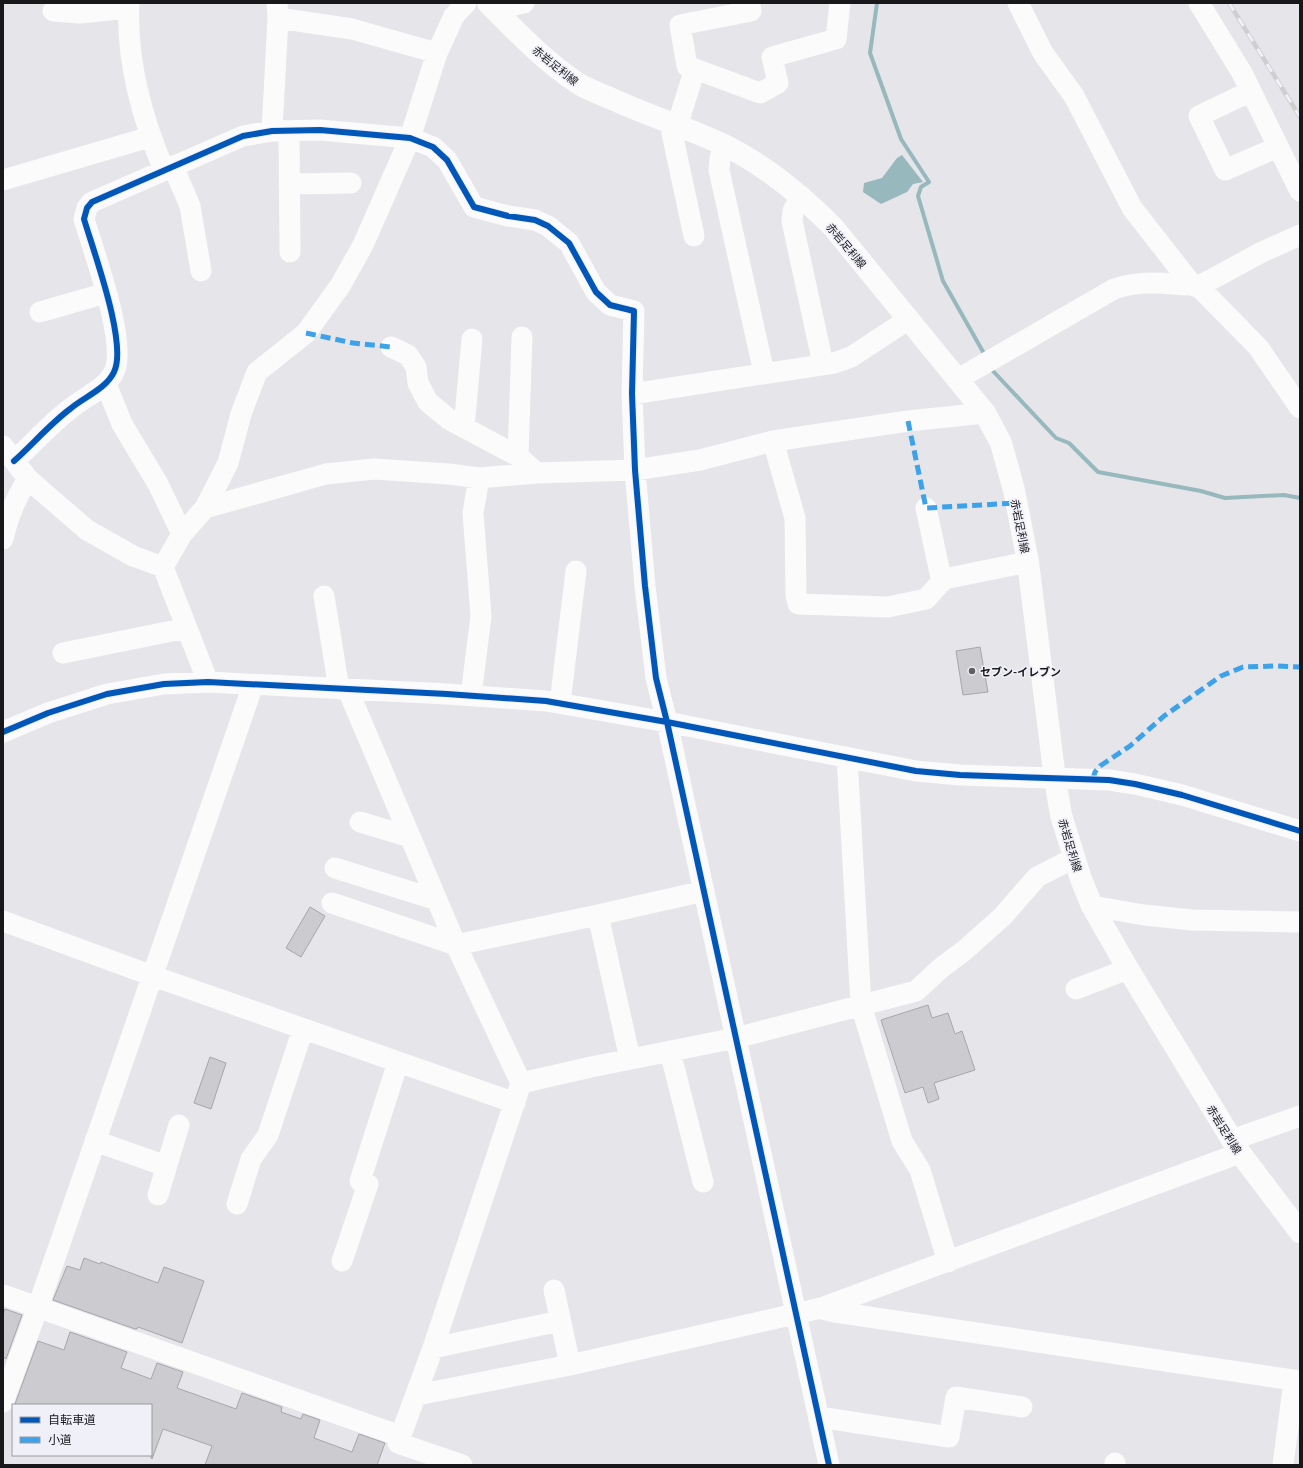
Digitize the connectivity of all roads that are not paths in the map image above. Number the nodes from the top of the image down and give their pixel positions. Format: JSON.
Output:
{"nodes":[{"id":1,"x":466,"y":3,"type":"edge"},
{"id":2,"x":524,"y":3,"type":"edge"},
{"id":3,"x":749,"y":3,"type":"edge"},
{"id":4,"x":840,"y":3,"type":"edge"},
{"id":5,"x":1018,"y":3,"type":"edge"},
{"id":6,"x":1199,"y":3,"type":"edge"},
{"id":7,"x":129,"y":5,"type":"edge"},
{"id":8,"x":491,"y":6,"type":"edge"},
{"id":9,"x":277,"y":10,"type":"edge"},
{"id":10,"x":53,"y":11,"type":"dead end"},
{"id":11,"x":437,"y":53,"type":"junction"},
{"id":12,"x":696,"y":69,"type":"junction"},
{"id":13,"x":1251,"y":91,"type":"junction"},
{"id":14,"x":678,"y":126,"type":"junction"},
{"id":15,"x":281,"y":131,"type":"junction"},
{"id":16,"x":150,"y":137,"type":"junction"},
{"id":17,"x":410,"y":138,"type":"junction"},
{"id":18,"x":725,"y":146,"type":"junction"},
{"id":19,"x":1278,"y":147,"type":"junction"},
{"id":20,"x":168,"y":168,"type":"junction"},
{"id":21,"x":3,"y":180,"type":"edge"},
{"id":22,"x":351,"y":183,"type":"dead end"},
{"id":23,"x":289,"y":184,"type":"junction"},
{"id":24,"x":1300,"y":191,"type":"edge"},
{"id":25,"x":801,"y":196,"type":"junction"},
{"id":26,"x":1300,"y":235,"type":"edge"},
{"id":27,"x":694,"y":236,"type":"dead end"},
{"id":28,"x":290,"y":252,"type":"dead end"},
{"id":29,"x":201,"y":271,"type":"dead end"},
{"id":30,"x":1195,"y":286,"type":"junction"},
{"id":31,"x":106,"y":293,"type":"junction"},
{"id":32,"x":40,"y":312,"type":"dead end"},
{"id":33,"x":908,"y":319,"type":"junction"},
{"id":34,"x":522,"y":337,"type":"dead end"},
{"id":35,"x":472,"y":339,"type":"dead end"},
{"id":36,"x":391,"y":347,"type":"dead end"},
{"id":37,"x":823,"y":364,"type":"junction"},
{"id":38,"x":764,"y":373,"type":"junction"},
{"id":39,"x":958,"y":379,"type":"junction"},
{"id":40,"x":106,"y":384,"type":"junction"},
{"id":41,"x":632,"y":394,"type":"junction"},
{"id":42,"x":1300,"y":408,"type":"edge"},
{"id":43,"x":985,"y":413,"type":"junction"},
{"id":44,"x":464,"y":428,"type":"junction"},
{"id":45,"x":773,"y":441,"type":"junction"},
{"id":46,"x":9,"y":454,"type":"edge"},
{"id":47,"x":518,"y":456,"type":"junction"},
{"id":48,"x":635,"y":470,"type":"junction"},
{"id":49,"x":537,"y":473,"type":"junction"},
{"id":50,"x":479,"y":478,"type":"junction"},
{"id":51,"x":28,"y":479,"type":"junction"},
{"id":52,"x":205,"y":508,"type":"junction"},
{"id":53,"x":926,"y":508,"type":"dead end"},
{"id":54,"x":182,"y":534,"type":"junction"},
{"id":55,"x":3,"y":539,"type":"edge"},
{"id":56,"x":1028,"y":562,"type":"junction"},
{"id":57,"x":162,"y":567,"type":"junction"},
{"id":58,"x":576,"y":571,"type":"dead end"},
{"id":59,"x":942,"y":582,"type":"junction"},
{"id":60,"x":324,"y":596,"type":"dead end"},
{"id":61,"x":187,"y":628,"type":"junction"},
{"id":62,"x":63,"y":653,"type":"dead end"},
{"id":63,"x":208,"y":682,"type":"junction"},
{"id":64,"x":253,"y":685,"type":"junction"},
{"id":65,"x":343,"y":690,"type":"junction"},
{"id":66,"x":471,"y":696,"type":"junction"},
{"id":67,"x":560,"y":703,"type":"junction"},
{"id":68,"x":668,"y":722,"type":"junction"},
{"id":69,"x":3,"y":732,"type":"edge"},
{"id":70,"x":848,"y":757,"type":"junction"},
{"id":71,"x":1055,"y":779,"type":"junction"},
{"id":72,"x":360,"y":822,"type":"dead end"},
{"id":73,"x":1300,"y":831,"type":"edge"},
{"id":74,"x":410,"y":837,"type":"junction"},
{"id":75,"x":1074,"y":858,"type":"junction"},
{"id":76,"x":335,"y":868,"type":"dead end"},
{"id":77,"x":704,"y":891,"type":"junction"},
{"id":78,"x":437,"y":900,"type":"junction"},
{"id":79,"x":332,"y":902,"type":"dead end"},
{"id":80,"x":1092,"y":906,"type":"junction"},
{"id":81,"x":598,"y":915,"type":"junction"},
{"id":82,"x":3,"y":921,"type":"edge"},
{"id":83,"x":1300,"y":922,"type":"edge"},
{"id":84,"x":456,"y":945,"type":"junction"},
{"id":85,"x":1128,"y":969,"type":"junction"},
{"id":86,"x":153,"y":976,"type":"junction"},
{"id":87,"x":1076,"y":989,"type":"dead end"},
{"id":88,"x":862,"y":1005,"type":"junction"},
{"id":89,"x":303,"y":1029,"type":"junction"},
{"id":90,"x":736,"y":1038,"type":"junction"},
{"id":91,"x":670,"y":1051,"type":"junction"},
{"id":92,"x":630,"y":1059,"type":"junction"},
{"id":93,"x":398,"y":1062,"type":"junction"},
{"id":94,"x":521,"y":1083,"type":"junction"},
{"id":95,"x":515,"y":1103,"type":"junction"},
{"id":96,"x":1300,"y":1116,"type":"edge"},
{"id":97,"x":179,"y":1125,"type":"dead end"},
{"id":98,"x":95,"y":1142,"type":"junction"},
{"id":99,"x":1236,"y":1147,"type":"junction"},
{"id":100,"x":166,"y":1166,"type":"junction"},
{"id":101,"x":703,"y":1182,"type":"dead end"},
{"id":102,"x":158,"y":1195,"type":"dead end"},
{"id":103,"x":236,"y":1205,"type":"dead end"},
{"id":104,"x":1300,"y":1232,"type":"edge"},
{"id":105,"x":342,"y":1261,"type":"dead end"},
{"id":106,"x":948,"y":1262,"type":"junction"},
{"id":107,"x":554,"y":1290,"type":"dead end"},
{"id":108,"x":3,"y":1295,"type":"edge"},
{"id":109,"x":38,"y":1307,"type":"junction"},
{"id":110,"x":822,"y":1308,"type":"junction"},
{"id":111,"x":797,"y":1314,"type":"junction"},
{"id":112,"x":560,"y":1321,"type":"junction"},
{"id":113,"x":433,"y":1348,"type":"junction"},
{"id":114,"x":570,"y":1365,"type":"junction"},
{"id":115,"x":1297,"y":1381,"type":"edge"},
{"id":116,"x":416,"y":1395,"type":"junction"},
{"id":117,"x":3,"y":1402,"type":"edge"},
{"id":118,"x":1022,"y":1407,"type":"dead end"},
{"id":119,"x":819,"y":1418,"type":"junction"},
{"id":120,"x":400,"y":1436,"type":"junction"},
{"id":121,"x":462,"y":1465,"type":"edge"},
{"id":122,"x":829,"y":1465,"type":"edge"},
{"id":123,"x":1284,"y":1465,"type":"edge"}],
"edges":[{"from":1,"to":11,"type":"street"},
{"from":2,"to":8,"type":"street"},
{"from":3,"to":12,"type":"street"},
{"from":4,"to":12,"type":"street"},
{"from":5,"to":30,"type":"street"},
{"from":6,"to":13,"type":"street"},
{"from":7,"to":10,"type":"street"},
{"from":7,"to":16,"type":"street"},
{"from":8,"to":14,"type":"main road","name":"赤岩足利線"},
{"from":9,"to":11,"type":"street"},
{"from":9,"to":15,"type":"street"},
{"from":11,"to":17,"type":"street"},
{"from":12,"to":14,"type":"street"},
{"from":13,"to":19,"type":"street"},
{"from":13,"to":19,"type":"street"},
{"from":14,"to":18,"type":"main road","name":"赤岩足利線"},
{"from":14,"to":27,"type":"street"},
{"from":15,"to":17,"type":"street"},
{"from":15,"to":20,"type":"street"},
{"from":15,"to":23,"type":"street"},
{"from":16,"to":20,"type":"street"},
{"from":16,"to":21,"type":"street"},
{"from":17,"to":41,"type":"street"},
{"from":17,"to":52,"type":"street"},
{"from":18,"to":25,"type":"main road","name":"赤岩足利線"},
{"from":18,"to":38,"type":"street"},
{"from":19,"to":24,"type":"street"},
{"from":20,"to":29,"type":"street"},
{"from":20,"to":31,"type":"street"},
{"from":22,"to":23,"type":"street"},
{"from":23,"to":28,"type":"street"},
{"from":25,"to":33,"type":"main road","name":"赤岩足利線"},
{"from":25,"to":37,"type":"street"},
{"from":26,"to":30,"type":"street"},
{"from":30,"to":39,"type":"street"},
{"from":30,"to":42,"type":"street"},
{"from":31,"to":32,"type":"street"},
{"from":31,"to":40,"type":"street"},
{"from":33,"to":37,"type":"street"},
{"from":33,"to":39,"type":"main road","name":"赤岩足利線"},
{"from":34,"to":47,"type":"street"},
{"from":35,"to":44,"type":"street"},
{"from":36,"to":44,"type":"street"},
{"from":37,"to":38,"type":"street"},
{"from":38,"to":41,"type":"street"},
{"from":39,"to":43,"type":"main road","name":"赤岩足利線"},
{"from":40,"to":46,"type":"street"},
{"from":40,"to":54,"type":"street"},
{"from":41,"to":48,"type":"street"},
{"from":43,"to":45,"type":"street"},
{"from":43,"to":56,"type":"main road","name":"赤岩足利線"},
{"from":44,"to":47,"type":"street"},
{"from":45,"to":48,"type":"street"},
{"from":45,"to":59,"type":"street"},
{"from":46,"to":51,"type":"street"},
{"from":47,"to":49,"type":"street"},
{"from":48,"to":49,"type":"street"},
{"from":48,"to":68,"type":"street"},
{"from":49,"to":50,"type":"street"},
{"from":50,"to":52,"type":"street"},
{"from":50,"to":66,"type":"street"},
{"from":51,"to":55,"type":"street"},
{"from":51,"to":57,"type":"street"},
{"from":52,"to":54,"type":"street"},
{"from":53,"to":59,"type":"street"},
{"from":54,"to":57,"type":"street"},
{"from":56,"to":59,"type":"street"},
{"from":56,"to":71,"type":"main road","name":"赤岩足利線"},
{"from":57,"to":61,"type":"street"},
{"from":58,"to":67,"type":"street"},
{"from":60,"to":65,"type":"street"},
{"from":61,"to":62,"type":"street"},
{"from":61,"to":63,"type":"street"},
{"from":63,"to":64,"type":"street"},
{"from":63,"to":69,"type":"street"},
{"from":64,"to":65,"type":"street"},
{"from":64,"to":86,"type":"street"},
{"from":65,"to":66,"type":"street"},
{"from":65,"to":74,"type":"street"},
{"from":66,"to":67,"type":"street"},
{"from":67,"to":68,"type":"street"},
{"from":68,"to":70,"type":"street"},
{"from":68,"to":77,"type":"street"},
{"from":70,"to":71,"type":"street"},
{"from":70,"to":88,"type":"street"},
{"from":71,"to":73,"type":"street"},
{"from":71,"to":75,"type":"main road","name":"赤岩足利線"},
{"from":72,"to":74,"type":"street"},
{"from":74,"to":78,"type":"street"},
{"from":75,"to":80,"type":"main road","name":"赤岩足利線"},
{"from":75,"to":88,"type":"street"},
{"from":76,"to":78,"type":"street"},
{"from":77,"to":81,"type":"street"},
{"from":77,"to":90,"type":"street"},
{"from":78,"to":84,"type":"street"},
{"from":79,"to":84,"type":"street"},
{"from":80,"to":83,"type":"street"},
{"from":80,"to":85,"type":"main road","name":"赤岩足利線"},
{"from":81,"to":84,"type":"street"},
{"from":81,"to":92,"type":"street"},
{"from":82,"to":86,"type":"street"},
{"from":84,"to":94,"type":"street"},
{"from":85,"to":87,"type":"street"},
{"from":85,"to":99,"type":"main road","name":"赤岩足利線"},
{"from":86,"to":89,"type":"street"},
{"from":86,"to":98,"type":"street"},
{"from":88,"to":90,"type":"street"},
{"from":88,"to":106,"type":"street"},
{"from":89,"to":93,"type":"street"},
{"from":89,"to":103,"type":"street"},
{"from":90,"to":91,"type":"street"},
{"from":90,"to":111,"type":"street"},
{"from":91,"to":92,"type":"street"},
{"from":91,"to":101,"type":"street"},
{"from":92,"to":94,"type":"street"},
{"from":93,"to":95,"type":"street"},
{"from":93,"to":105,"type":"street"},
{"from":94,"to":95,"type":"street"},
{"from":95,"to":113,"type":"street"},
{"from":96,"to":99,"type":"street"},
{"from":97,"to":100,"type":"street"},
{"from":98,"to":100,"type":"street"},
{"from":98,"to":109,"type":"street"},
{"from":99,"to":104,"type":"main road","name":"赤岩足利線"},
{"from":99,"to":106,"type":"street"},
{"from":100,"to":102,"type":"street"},
{"from":106,"to":110,"type":"street"},
{"from":107,"to":112,"type":"street"},
{"from":108,"to":109,"type":"street"},
{"from":109,"to":117,"type":"street"},
{"from":109,"to":120,"type":"street"},
{"from":110,"to":111,"type":"street"},
{"from":110,"to":115,"type":"street"},
{"from":111,"to":114,"type":"street"},
{"from":111,"to":119,"type":"street"},
{"from":112,"to":113,"type":"street"},
{"from":112,"to":114,"type":"street"},
{"from":113,"to":116,"type":"street"},
{"from":114,"to":116,"type":"street"},
{"from":115,"to":123,"type":"street"},
{"from":116,"to":120,"type":"street"},
{"from":118,"to":119,"type":"street"},
{"from":119,"to":122,"type":"street"},
{"from":120,"to":121,"type":"street"}]}
